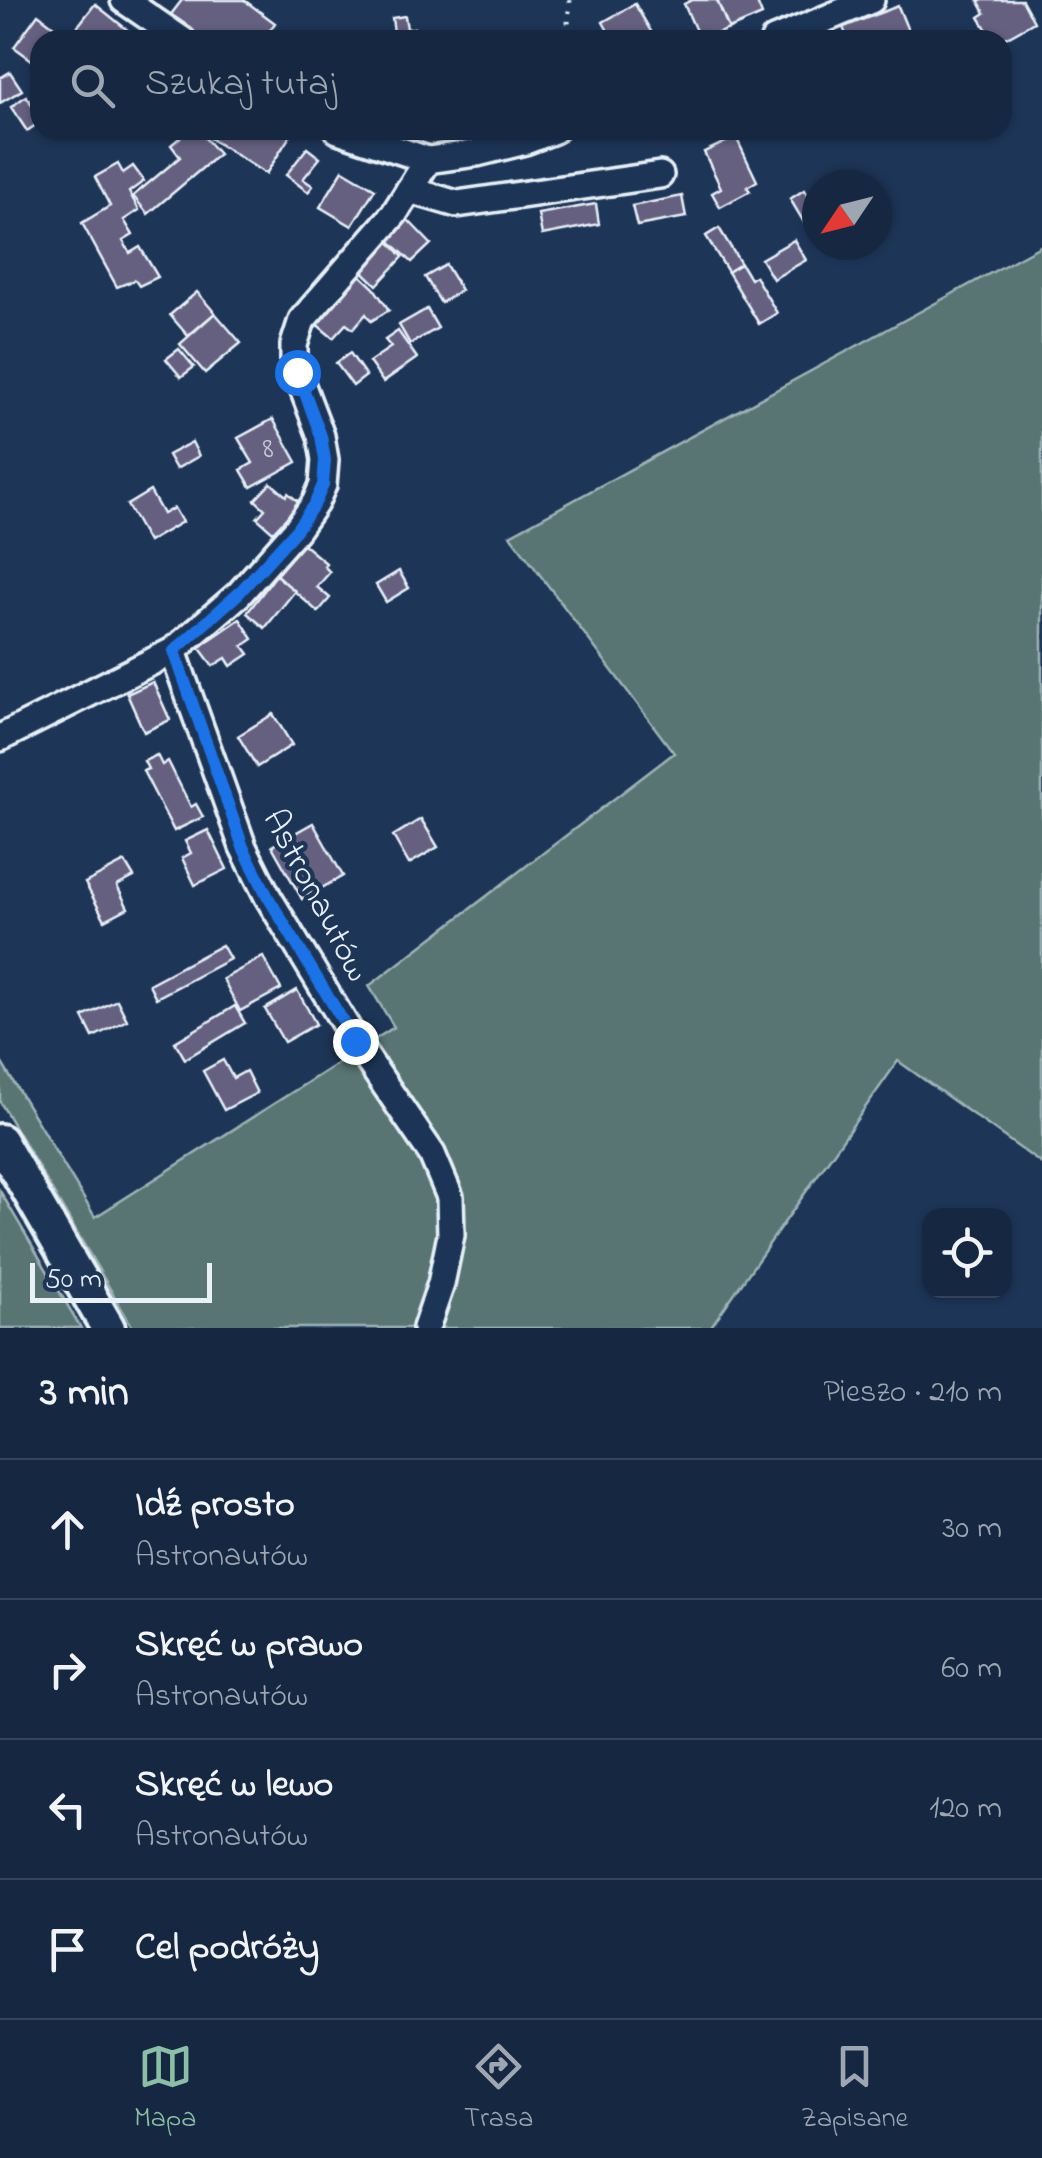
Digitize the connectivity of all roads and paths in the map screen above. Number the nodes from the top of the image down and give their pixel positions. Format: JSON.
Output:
{"nodes":[{"id":1,"x":124,"y":0,"type":"edge"},
{"id":2,"x":570,"y":0,"type":"edge"},
{"id":3,"x":871,"y":0,"type":"edge"},
{"id":4,"x":168,"y":30,"type":"edge"},
{"id":5,"x":569,"y":30,"type":"edge"},
{"id":6,"x":798,"y":30,"type":"edge"},
{"id":7,"x":368,"y":140,"type":"edge"},
{"id":8,"x":528,"y":140,"type":"edge"},
{"id":9,"x":428,"y":160,"type":"junction"},
{"id":10,"x":660,"y":175,"type":"dead end"},
{"id":11,"x":409,"y":190,"type":"junction"},
{"id":12,"x":174,"y":651,"type":"junction"},
{"id":13,"x":0,"y":738,"type":"edge"},
{"id":14,"x":0,"y":1142,"type":"edge"},
{"id":15,"x":108,"y":1328,"type":"edge"},
{"id":16,"x":426,"y":1328,"type":"edge"}],
"edges":[{"from":1,"to":4,"type":"street"},
{"from":2,"to":5,"type":"path"},
{"from":3,"to":6,"type":"street"},
{"from":7,"to":9,"type":"street"},
{"from":8,"to":9,"type":"street"},
{"from":9,"to":11,"type":"street"},
{"from":10,"to":11,"type":"street"},
{"from":11,"to":12,"type":"street"},
{"from":12,"to":13,"type":"street"},
{"from":12,"to":16,"type":"street","name":"Astronautów"},
{"from":14,"to":15,"type":"street"}]}
